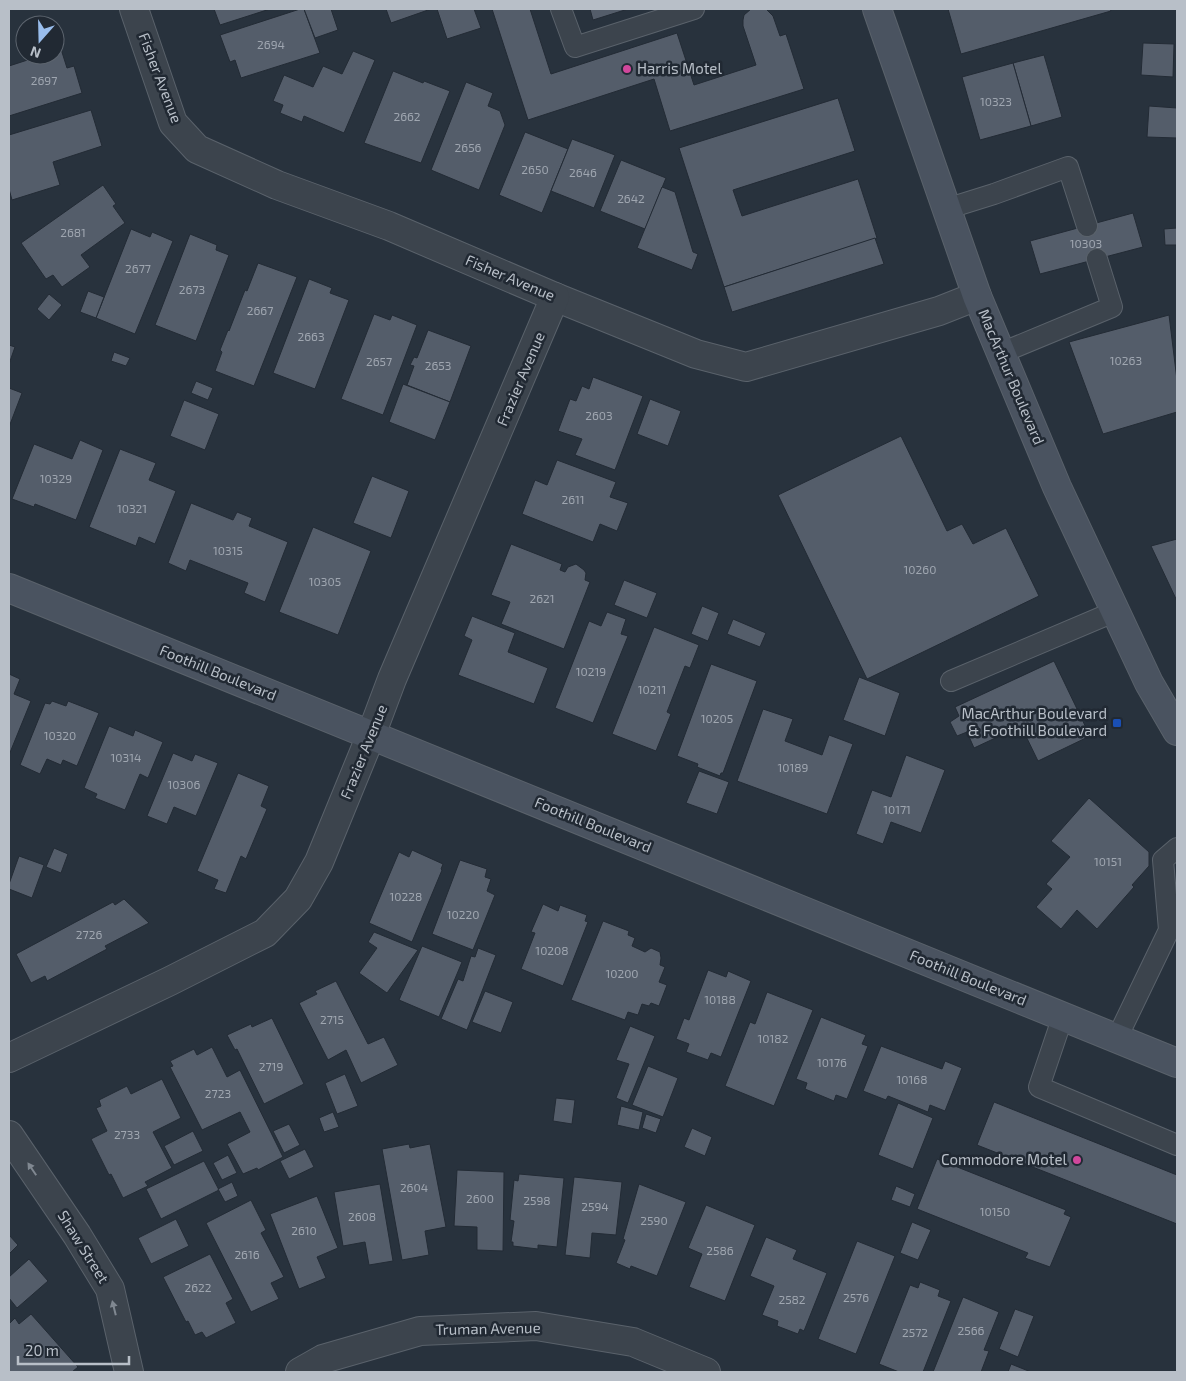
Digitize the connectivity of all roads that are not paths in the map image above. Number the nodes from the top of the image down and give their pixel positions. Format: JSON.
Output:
{"nodes":[{"id":1,"x":134,"y":9,"type":"edge"},
{"id":2,"x":561,"y":9,"type":"edge"},
{"id":3,"x":694,"y":9,"type":"edge"},
{"id":4,"x":877,"y":9,"type":"edge"},
{"id":5,"x":946,"y":208,"type":"junction"},
{"id":6,"x":1087,"y":226,"type":"dead end"},
{"id":7,"x":1097,"y":259,"type":"dead end"},
{"id":8,"x":977,"y":296,"type":"junction"},
{"id":9,"x":555,"y":297,"type":"junction"},
{"id":10,"x":1001,"y":354,"type":"junction"},
{"id":11,"x":9,"y":588,"type":"edge"},
{"id":12,"x":1116,"y":611,"type":"junction"},
{"id":13,"x":951,"y":680,"type":"dead end"},
{"id":14,"x":1177,"y":731,"type":"edge"},
{"id":15,"x":371,"y":736,"type":"junction"},
{"id":16,"x":1177,"y":848,"type":"edge"},
{"id":17,"x":1064,"y":1016,"type":"junction"},
{"id":18,"x":1117,"y":1038,"type":"junction"},
{"id":19,"x":9,"y":1058,"type":"edge"},
{"id":20,"x":1177,"y":1062,"type":"edge"},
{"id":21,"x":9,"y":1136,"type":"edge"},
{"id":22,"x":1177,"y":1145,"type":"edge"},
{"id":23,"x":129,"y":1372,"type":"edge"},
{"id":24,"x":300,"y":1372,"type":"edge"},
{"id":25,"x":706,"y":1372,"type":"edge"}],
"edges":[{"from":1,"to":9,"type":"street","name":"Fisher Avenue"},
{"from":2,"to":3,"type":"lane"},
{"from":4,"to":5,"type":"street","name":"MacArthur Boulevard"},
{"from":5,"to":6,"type":"lane"},
{"from":5,"to":8,"type":"street","name":"MacArthur Boulevard"},
{"from":7,"to":10,"type":"lane"},
{"from":8,"to":9,"type":"street","name":"Fisher Avenue"},
{"from":8,"to":10,"type":"street","name":"MacArthur Boulevard"},
{"from":9,"to":15,"type":"street","name":"Frazier Avenue"},
{"from":10,"to":12,"type":"street","name":"MacArthur Boulevard"},
{"from":11,"to":15,"type":"street","name":"Foothill Boulevard"},
{"from":12,"to":13,"type":"lane"},
{"from":12,"to":14,"type":"street","name":"MacArthur Boulevard"},
{"from":15,"to":17,"type":"street","name":"Foothill Boulevard"},
{"from":15,"to":19,"type":"street","name":"Frazier Avenue"},
{"from":16,"to":18,"type":"lane"},
{"from":17,"to":18,"type":"street","name":"Foothill Boulevard"},
{"from":17,"to":22,"type":"lane"},
{"from":18,"to":20,"type":"street","name":"Foothill Boulevard"},
{"from":23,"to":21,"type":"street","name":"Shaw Street","one_way":true},
{"from":24,"to":25,"type":"street","name":"Truman Avenue"}]}
